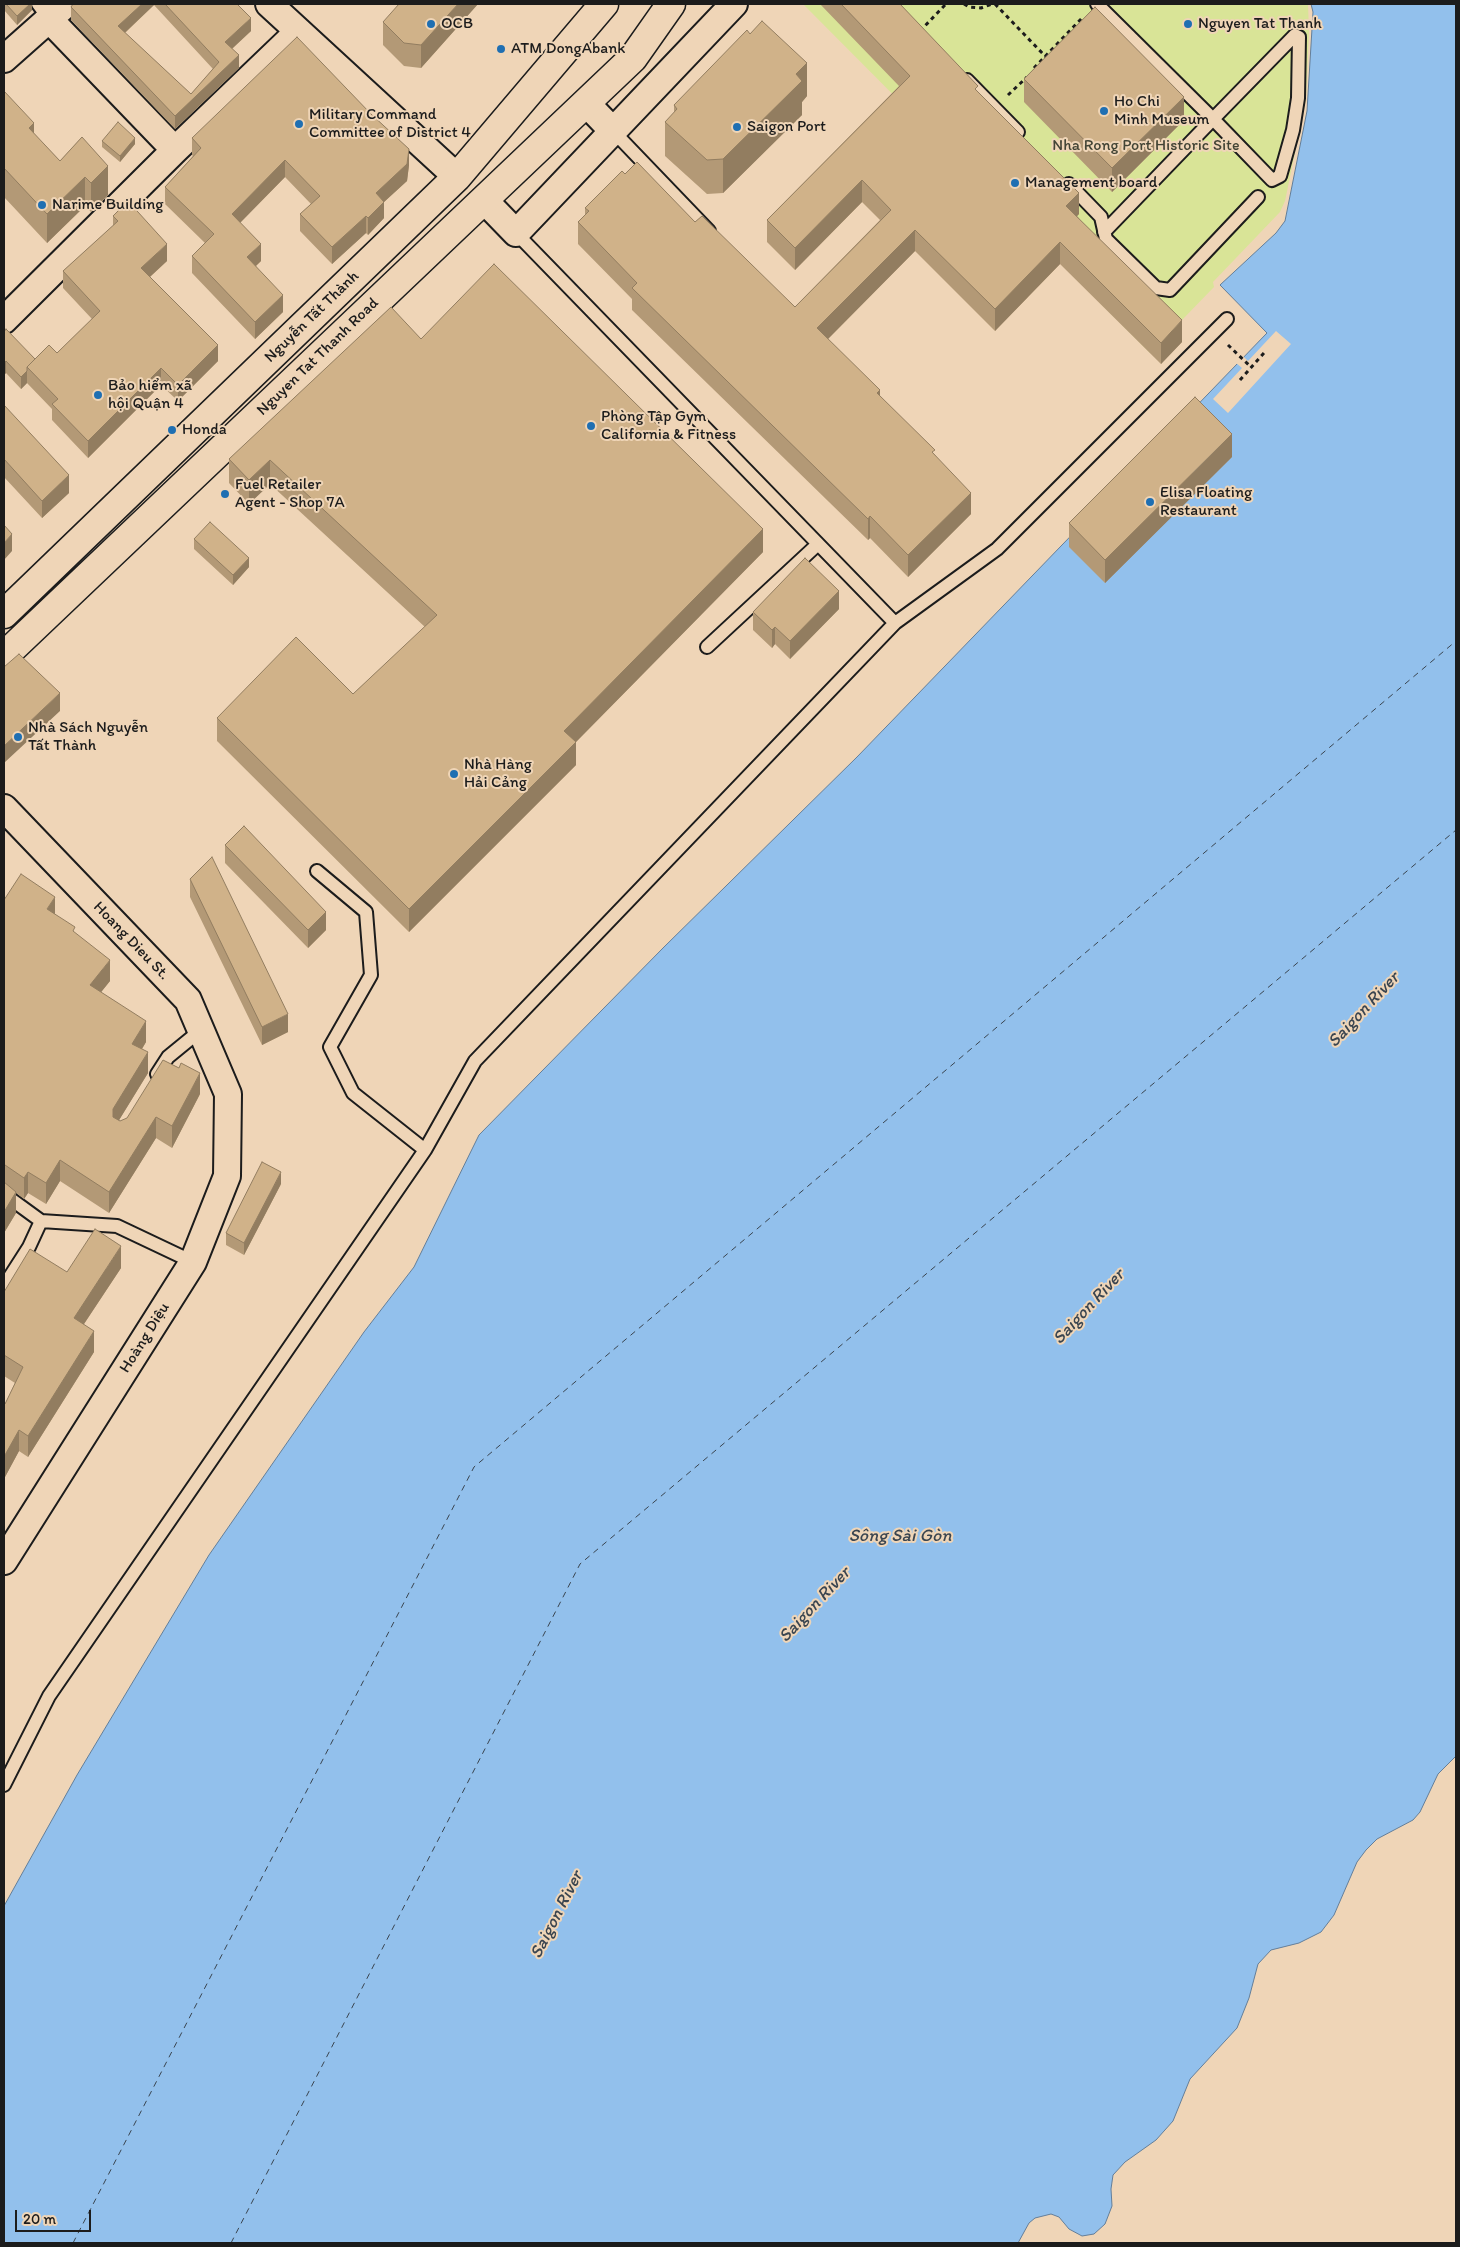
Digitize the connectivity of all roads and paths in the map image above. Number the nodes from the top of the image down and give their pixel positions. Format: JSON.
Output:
{"nodes":[{"id":1,"x":270,"y":4,"type":"edge"},
{"id":2,"x":604,"y":4,"type":"edge"},
{"id":3,"x":671,"y":4,"type":"edge"},
{"id":4,"x":734,"y":4,"type":"edge"},
{"id":5,"x":946,"y":4,"type":"edge"},
{"id":6,"x":964,"y":4,"type":"edge"},
{"id":7,"x":993,"y":4,"type":"edge"},
{"id":8,"x":1093,"y":7,"type":"edge"},
{"id":9,"x":51,"y":9,"type":"edge"},
{"id":10,"x":298,"y":32,"type":"junction"},
{"id":11,"x":919,"y":32,"type":"edge"},
{"id":12,"x":1046,"y":56,"type":"junction"},
{"id":13,"x":4,"y":58,"type":"edge"},
{"id":14,"x":961,"y":74,"type":"edge"},
{"id":15,"x":586,"y":103,"type":"junction"},
{"id":16,"x":995,"y":109,"type":"junction"},
{"id":17,"x":1212,"y":120,"type":"junction"},
{"id":18,"x":614,"y":132,"type":"junction"},
{"id":19,"x":1028,"y":143,"type":"edge"},
{"id":20,"x":175,"y":150,"type":"junction"},
{"id":21,"x":1062,"y":176,"type":"edge"},
{"id":22,"x":457,"y":177,"type":"junction"},
{"id":23,"x":1258,"y":197,"type":"dead end"},
{"id":24,"x":484,"y":200,"type":"junction"},
{"id":25,"x":1104,"y":232,"type":"junction"},
{"id":26,"x":516,"y":233,"type":"junction"},
{"id":27,"x":718,"y":240,"type":"edge"},
{"id":28,"x":1227,"y":319,"type":"dead end"},
{"id":29,"x":4,"y":320,"type":"edge"},
{"id":30,"x":1235,"y":352,"type":"dead end"},
{"id":31,"x":1264,"y":353,"type":"dead end"},
{"id":32,"x":1251,"y":367,"type":"junction"},
{"id":33,"x":1240,"y":380,"type":"dead end"},
{"id":34,"x":818,"y":544,"type":"junction"},
{"id":35,"x":4,"y":614,"type":"edge"},
{"id":36,"x":895,"y":623,"type":"junction"},
{"id":37,"x":707,"y":646,"type":"dead end"},
{"id":38,"x":4,"y":656,"type":"edge"},
{"id":39,"x":4,"y":808,"type":"edge"},
{"id":40,"x":317,"y":871,"type":"dead end"},
{"id":41,"x":201,"y":1030,"type":"junction"},
{"id":42,"x":149,"y":1088,"type":"edge"},
{"id":43,"x":425,"y":1150,"type":"junction"},
{"id":44,"x":4,"y":1194,"type":"edge"},
{"id":45,"x":41,"y":1221,"type":"junction"},
{"id":46,"x":193,"y":1262,"type":"junction"},
{"id":47,"x":4,"y":1286,"type":"edge"},
{"id":48,"x":7,"y":1550,"type":"edge"},
{"id":49,"x":4,"y":1785,"type":"edge"}],
"edges":[{"from":1,"to":10,"type":"street"},
{"from":2,"to":22,"type":"main road","name":"Nguyễn Tất Thành"},
{"from":3,"to":15,"type":"main road","name":"Nguyen Tat Thanh Road"},
{"from":4,"to":18,"type":"street"},
{"from":5,"to":11,"type":"path"},
{"from":6,"to":7,"type":"path"},
{"from":7,"to":12,"type":"path"},
{"from":8,"to":12,"type":"path"},
{"from":8,"to":17,"type":"lane"},
{"from":9,"to":13,"type":"street"},
{"from":9,"to":20,"type":"street"},
{"from":10,"to":20,"type":"street"},
{"from":10,"to":22,"type":"street"},
{"from":12,"to":16,"type":"path"},
{"from":14,"to":16,"type":"lane"},
{"from":15,"to":18,"type":"street"},
{"from":15,"to":24,"type":"main road","name":"Nguyen Tat Thanh Road"},
{"from":16,"to":19,"type":"lane"},
{"from":17,"to":17,"type":"lane"},
{"from":17,"to":25,"type":"lane"},
{"from":18,"to":26,"type":"street"},
{"from":18,"to":27,"type":"lane"},
{"from":20,"to":29,"type":"street"},
{"from":21,"to":25,"type":"lane"},
{"from":22,"to":35,"type":"main road","name":"Nguyễn Tất Thành"},
{"from":23,"to":25,"type":"lane"},
{"from":24,"to":26,"type":"street"},
{"from":24,"to":38,"type":"main road","name":"Nguyen Tat Thanh Road"},
{"from":26,"to":34,"type":"lane"},
{"from":28,"to":36,"type":"lane"},
{"from":30,"to":32,"type":"path"},
{"from":31,"to":32,"type":"path"},
{"from":32,"to":33,"type":"path"},
{"from":34,"to":36,"type":"lane"},
{"from":34,"to":37,"type":"lane"},
{"from":36,"to":43,"type":"lane"},
{"from":39,"to":41,"type":"street","name":"Hoang Dieu St."},
{"from":40,"to":43,"type":"lane"},
{"from":41,"to":42,"type":"lane"},
{"from":41,"to":46,"type":"street","name":"Hoang Dieu St."},
{"from":43,"to":49,"type":"lane"},
{"from":44,"to":45,"type":"lane"},
{"from":45,"to":46,"type":"lane"},
{"from":45,"to":47,"type":"lane"},
{"from":46,"to":48,"type":"street","name":"Hoàng Diệu"}]}
